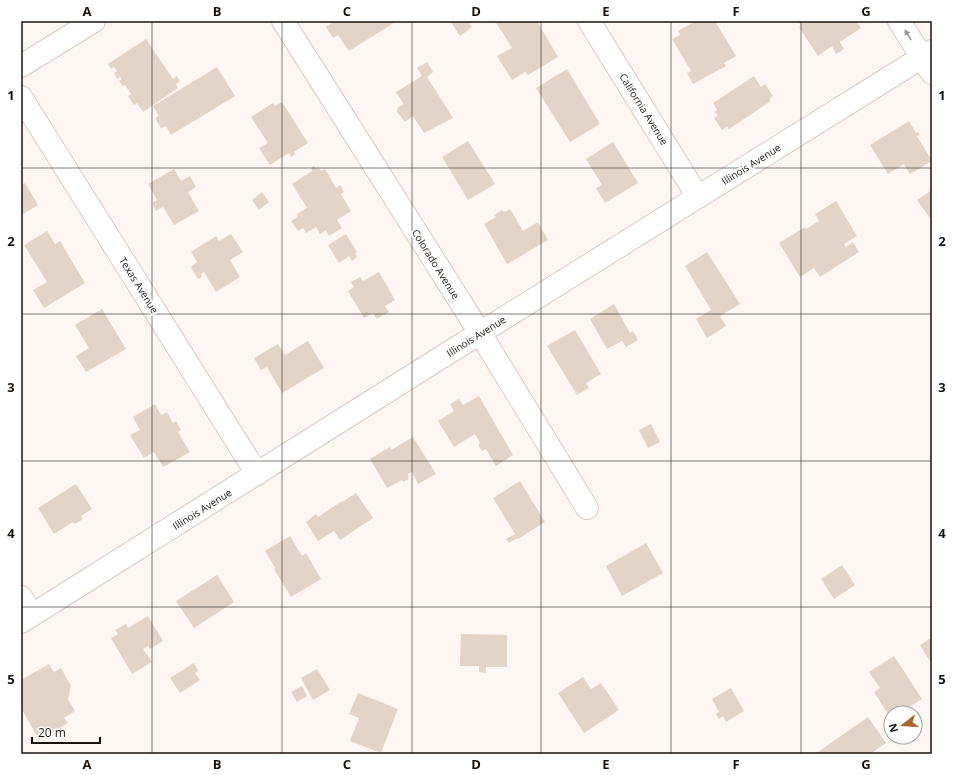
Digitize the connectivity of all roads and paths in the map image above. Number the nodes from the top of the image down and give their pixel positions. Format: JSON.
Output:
{"nodes":[{"id":1,"x":94,"y":21,"type":"edge"},
{"id":2,"x":283,"y":21,"type":"edge"},
{"id":3,"x":589,"y":21,"type":"edge"},
{"id":4,"x":899,"y":21,"type":"edge"},
{"id":5,"x":929,"y":60,"type":"edge"},
{"id":6,"x":21,"y":66,"type":"edge"},
{"id":7,"x":21,"y":97,"type":"edge"},
{"id":8,"x":698,"y":197,"type":"junction"},
{"id":9,"x":480,"y":333,"type":"junction"},
{"id":10,"x":257,"y":474,"type":"junction"},
{"id":11,"x":587,"y":508,"type":"dead end"},
{"id":12,"x":25,"y":612,"type":"edge"}],
"edges":[{"from":1,"to":6,"type":"street"},
{"from":2,"to":9,"type":"street","name":"Colorado Avenue"},
{"from":3,"to":8,"type":"street","name":"California Avenue"},
{"from":5,"to":4,"type":"street","one_way":true},
{"from":5,"to":8,"type":"street","name":"Illinois Avenue"},
{"from":7,"to":10,"type":"street","name":"Texas Avenue"},
{"from":8,"to":9,"type":"street","name":"Illinois Avenue"},
{"from":9,"to":10,"type":"street","name":"Illinois Avenue"},
{"from":9,"to":11,"type":"street","name":"Colorado Avenue"},
{"from":10,"to":12,"type":"street","name":"Illinois Avenue"}]}
